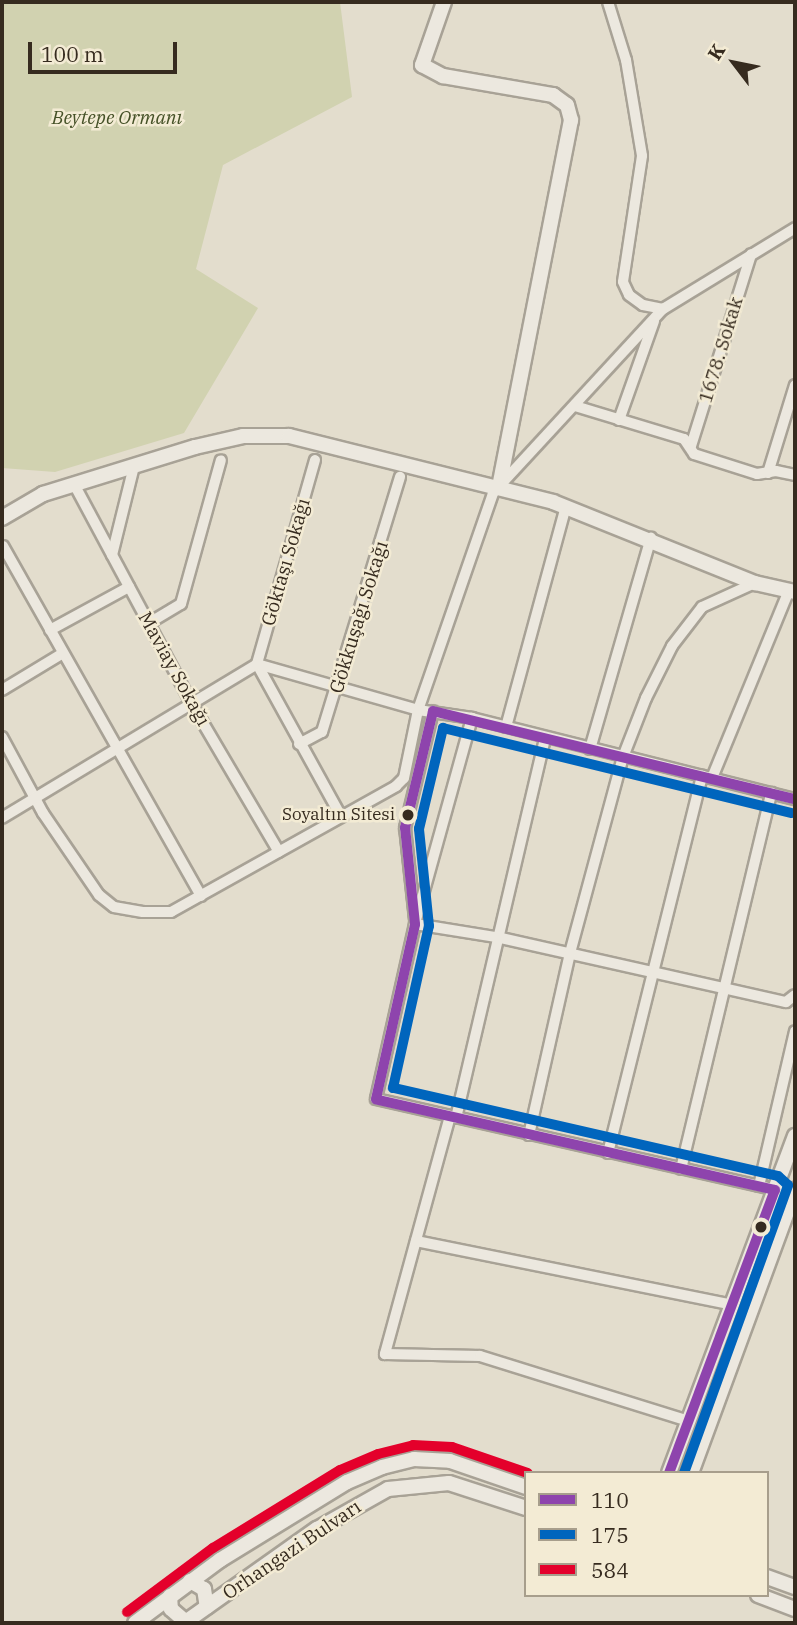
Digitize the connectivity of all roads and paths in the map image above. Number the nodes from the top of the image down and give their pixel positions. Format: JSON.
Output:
{"nodes":[{"id":1,"x":443,"y":2,"type":"edge"},
{"id":2,"x":608,"y":2,"type":"edge"},
{"id":3,"x":795,"y":228,"type":"edge"},
{"id":4,"x":751,"y":254,"type":"junction"},
{"id":5,"x":660,"y":313,"type":"junction"},
{"id":6,"x":795,"y":385,"type":"edge"},
{"id":7,"x":575,"y":406,"type":"junction"},
{"id":8,"x":619,"y":420,"type":"junction"},
{"id":9,"x":691,"y":446,"type":"junction"},
{"id":10,"x":221,"y":460,"type":"dead end"},
{"id":11,"x":315,"y":460,"type":"dead end"},
{"id":12,"x":134,"y":466,"type":"junction"},
{"id":13,"x":768,"y":473,"type":"junction"},
{"id":14,"x":795,"y":475,"type":"edge"},
{"id":15,"x":400,"y":477,"type":"dead end"},
{"id":16,"x":74,"y":484,"type":"junction"},
{"id":17,"x":499,"y":488,"type":"junction"},
{"id":18,"x":566,"y":506,"type":"junction"},
{"id":19,"x":2,"y":518,"type":"edge"},
{"id":20,"x":650,"y":538,"type":"junction"},
{"id":21,"x":3,"y":546,"type":"edge"},
{"id":22,"x":112,"y":555,"type":"junction"},
{"id":23,"x":755,"y":583,"type":"junction"},
{"id":24,"x":129,"y":587,"type":"junction"},
{"id":25,"x":792,"y":591,"type":"edge"},
{"id":26,"x":149,"y":623,"type":"junction"},
{"id":27,"x":50,"y":629,"type":"junction"},
{"id":28,"x":63,"y":653,"type":"junction"},
{"id":29,"x":257,"y":664,"type":"junction"},
{"id":30,"x":340,"y":685,"type":"junction"},
{"id":31,"x":2,"y":690,"type":"edge"},
{"id":32,"x":193,"y":706,"type":"junction"},
{"id":33,"x":418,"y":710,"type":"junction"},
{"id":34,"x":433,"y":711,"type":"junction"},
{"id":35,"x":472,"y":718,"type":"junction"},
{"id":36,"x":506,"y":727,"type":"junction"},
{"id":37,"x":2,"y":737,"type":"edge"},
{"id":38,"x":545,"y":738,"type":"junction"},
{"id":39,"x":299,"y":744,"type":"junction"},
{"id":40,"x":590,"y":749,"type":"junction"},
{"id":41,"x":117,"y":752,"type":"junction"},
{"id":42,"x":623,"y":757,"type":"junction"},
{"id":43,"x":707,"y":777,"type":"junction"},
{"id":44,"x":771,"y":793,"type":"junction"},
{"id":45,"x":38,"y":799,"type":"junction"},
{"id":46,"x":795,"y":799,"type":"edge"},
{"id":47,"x":341,"y":816,"type":"junction"},
{"id":48,"x":2,"y":818,"type":"edge"},
{"id":49,"x":279,"y":852,"type":"junction"},
{"id":50,"x":201,"y":896,"type":"junction"},
{"id":51,"x":415,"y":924,"type":"junction"},
{"id":52,"x":501,"y":938,"type":"junction"},
{"id":53,"x":570,"y":953,"type":"junction"},
{"id":54,"x":653,"y":974,"type":"junction"},
{"id":55,"x":724,"y":990,"type":"junction"},
{"id":56,"x":795,"y":995,"type":"edge"},
{"id":57,"x":795,"y":1031,"type":"edge"},
{"id":58,"x":453,"y":1117,"type":"junction"},
{"id":59,"x":529,"y":1135,"type":"junction"},
{"id":60,"x":795,"y":1136,"type":"edge"},
{"id":61,"x":608,"y":1153,"type":"junction"},
{"id":62,"x":681,"y":1168,"type":"junction"},
{"id":63,"x":759,"y":1186,"type":"junction"},
{"id":64,"x":775,"y":1190,"type":"junction"},
{"id":65,"x":795,"y":1193,"type":"edge"},
{"id":66,"x":416,"y":1241,"type":"junction"},
{"id":67,"x":732,"y":1305,"type":"junction"},
{"id":68,"x":689,"y":1421,"type":"junction"},
{"id":69,"x":670,"y":1471,"type":"edge"},
{"id":70,"x":692,"y":1471,"type":"edge"},
{"id":71,"x":524,"y":1486,"type":"edge"},
{"id":72,"x":524,"y":1507,"type":"edge"},
{"id":73,"x":769,"y":1578,"type":"edge"},
{"id":74,"x":190,"y":1581,"type":"junction"},
{"id":75,"x":795,"y":1587,"type":"edge"},
{"id":76,"x":170,"y":1596,"type":"junction"},
{"id":77,"x":763,"y":1597,"type":"edge"},
{"id":78,"x":207,"y":1607,"type":"junction"},
{"id":79,"x":795,"y":1609,"type":"edge"},
{"id":80,"x":135,"y":1623,"type":"edge"},
{"id":81,"x":185,"y":1623,"type":"edge"}],
"edges":[{"from":1,"to":17,"type":"main road"},
{"from":2,"to":5,"type":"street"},
{"from":3,"to":4,"type":"street"},
{"from":4,"to":5,"type":"street"},
{"from":4,"to":9,"type":"street","name":"1678. Sokak"},
{"from":5,"to":7,"type":"street"},
{"from":5,"to":8,"type":"street"},
{"from":6,"to":13,"type":"street"},
{"from":7,"to":8,"type":"street"},
{"from":7,"to":17,"type":"street"},
{"from":8,"to":9,"type":"street"},
{"from":9,"to":13,"type":"street"},
{"from":10,"to":26,"type":"street"},
{"from":11,"to":29,"type":"street","name":"Göktaşı Sokağı"},
{"from":12,"to":16,"type":"main road"},
{"from":12,"to":17,"type":"main road"},
{"from":12,"to":22,"type":"street"},
{"from":13,"to":14,"type":"street"},
{"from":15,"to":30,"type":"street","name":"Gökkuşağı Sokağı"},
{"from":16,"to":19,"type":"main road"},
{"from":16,"to":22,"type":"street","name":"Maviay Sokağı"},
{"from":17,"to":18,"type":"main road"},
{"from":17,"to":33,"type":"street"},
{"from":18,"to":20,"type":"main road"},
{"from":18,"to":36,"type":"street"},
{"from":20,"to":23,"type":"main road"},
{"from":20,"to":40,"type":"street"},
{"from":21,"to":27,"type":"street"},
{"from":22,"to":24,"type":"street","name":"Maviay Sokağı"},
{"from":23,"to":25,"type":"main road"},
{"from":23,"to":42,"type":"street"},
{"from":24,"to":26,"type":"street","name":"Maviay Sokağı"},
{"from":24,"to":27,"type":"street"},
{"from":25,"to":43,"type":"street"},
{"from":26,"to":32,"type":"street","name":"Maviay Sokağı"},
{"from":27,"to":28,"type":"street"},
{"from":28,"to":31,"type":"street"},
{"from":28,"to":41,"type":"street"},
{"from":29,"to":30,"type":"street"},
{"from":29,"to":32,"type":"street"},
{"from":29,"to":39,"type":"street"},
{"from":30,"to":33,"type":"street"},
{"from":30,"to":39,"type":"street","name":"Gökkuşağı Sokağı"},
{"from":32,"to":41,"type":"street"},
{"from":32,"to":49,"type":"street","name":"Maviay Sokağı"},
{"from":33,"to":34,"type":"street"},
{"from":33,"to":47,"type":"street"},
{"from":34,"to":35,"type":"street"},
{"from":34,"to":51,"type":"street"},
{"from":35,"to":36,"type":"street"},
{"from":35,"to":51,"type":"street"},
{"from":36,"to":38,"type":"street"},
{"from":37,"to":45,"type":"street"},
{"from":38,"to":40,"type":"street"},
{"from":38,"to":52,"type":"street"},
{"from":39,"to":47,"type":"street"},
{"from":40,"to":42,"type":"street"},
{"from":41,"to":45,"type":"street"},
{"from":41,"to":50,"type":"street"},
{"from":42,"to":43,"type":"street"},
{"from":42,"to":53,"type":"street"},
{"from":43,"to":44,"type":"street"},
{"from":43,"to":54,"type":"street"},
{"from":44,"to":46,"type":"street"},
{"from":44,"to":55,"type":"street"},
{"from":45,"to":48,"type":"street"},
{"from":45,"to":50,"type":"street"},
{"from":47,"to":49,"type":"street"},
{"from":49,"to":50,"type":"street"},
{"from":51,"to":52,"type":"street"},
{"from":51,"to":58,"type":"street"},
{"from":52,"to":53,"type":"street"},
{"from":52,"to":58,"type":"street"},
{"from":53,"to":54,"type":"street"},
{"from":53,"to":59,"type":"street"},
{"from":54,"to":55,"type":"street"},
{"from":54,"to":61,"type":"street"},
{"from":55,"to":56,"type":"street"},
{"from":55,"to":62,"type":"street"},
{"from":57,"to":63,"type":"street"},
{"from":58,"to":59,"type":"street"},
{"from":58,"to":66,"type":"street"},
{"from":59,"to":61,"type":"street"},
{"from":60,"to":64,"type":"main road"},
{"from":61,"to":62,"type":"street"},
{"from":62,"to":63,"type":"street"},
{"from":63,"to":64,"type":"street"},
{"from":64,"to":67,"type":"main road"},
{"from":65,"to":70,"type":"main road"},
{"from":66,"to":67,"type":"street"},
{"from":66,"to":68,"type":"street"},
{"from":67,"to":68,"type":"main road"},
{"from":68,"to":69,"type":"main road"},
{"from":71,"to":74,"type":"main road","name":"Orhangazi Bulvarı"},
{"from":72,"to":78,"type":"main road","name":"Orhangazi Bulvarı"},
{"from":73,"to":75,"type":"main road"},
{"from":74,"to":76,"type":"main road","name":"Orhangazi Bulvarı"},
{"from":74,"to":78,"type":"main road"},
{"from":76,"to":80,"type":"main road","name":"Orhangazi Bulvarı"},
{"from":76,"to":81,"type":"main road"},
{"from":77,"to":79,"type":"main road"},
{"from":78,"to":81,"type":"main road","name":"Orhangazi Bulvarı"}]}
